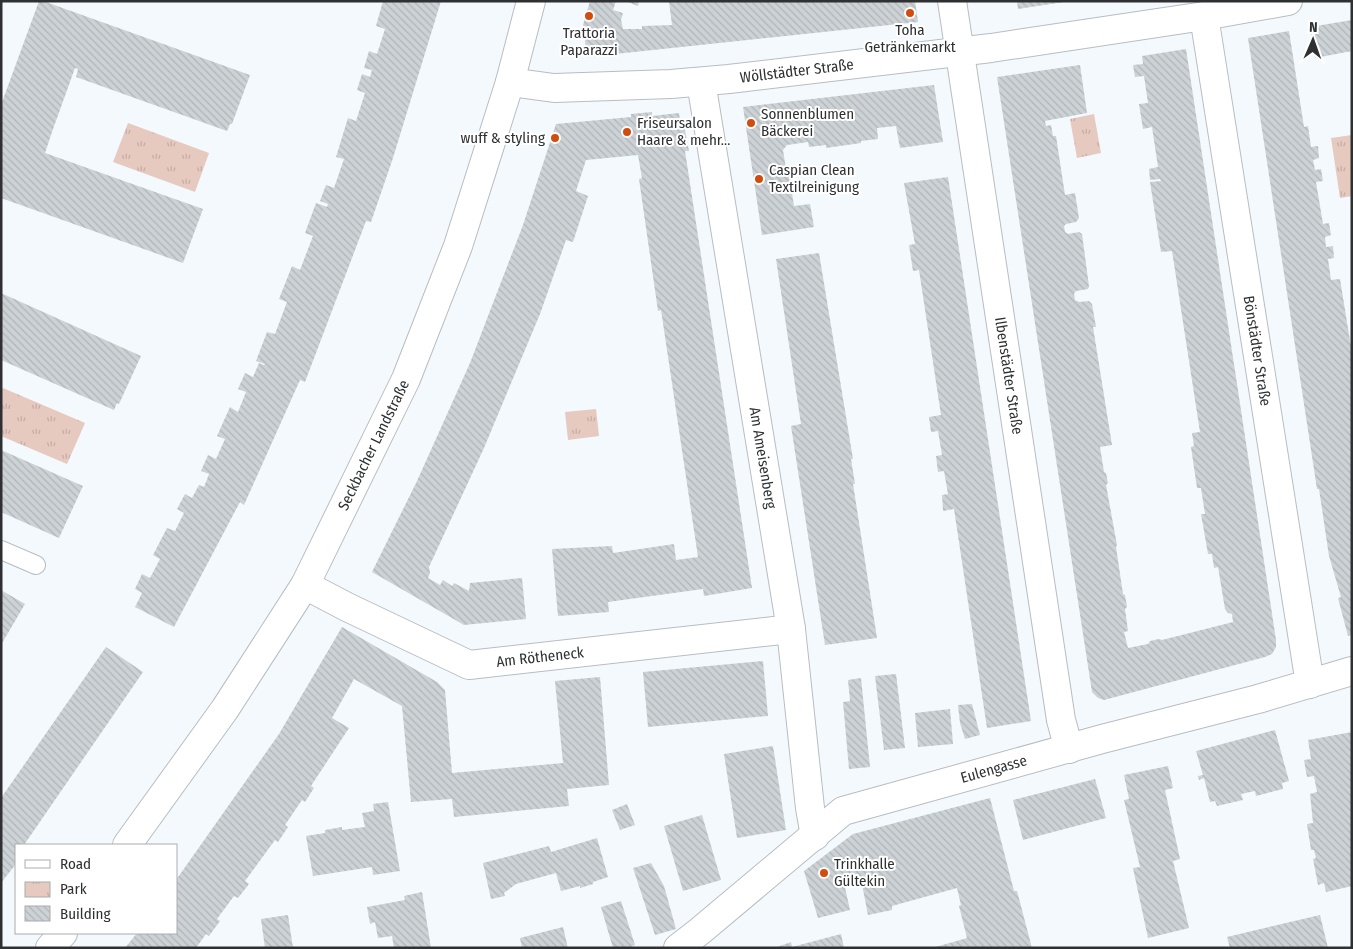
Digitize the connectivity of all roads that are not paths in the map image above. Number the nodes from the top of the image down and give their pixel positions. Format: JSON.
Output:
{"nodes":[{"id":1,"x":531,"y":1,"type":"edge"},
{"id":2,"x":952,"y":1,"type":"edge"},
{"id":3,"x":1288,"y":1,"type":"edge"},
{"id":4,"x":1204,"y":16,"type":"junction"},
{"id":5,"x":959,"y":52,"type":"junction"},
{"id":6,"x":510,"y":82,"type":"junction"},
{"id":7,"x":701,"y":82,"type":"junction"},
{"id":8,"x":1,"y":550,"type":"edge"},
{"id":9,"x":36,"y":565,"type":"dead end"},
{"id":10,"x":305,"y":585,"type":"junction"},
{"id":11,"x":791,"y":629,"type":"junction"},
{"id":12,"x":1352,"y":671,"type":"edge"},
{"id":13,"x":1310,"y":684,"type":"junction"},
{"id":14,"x":1069,"y":749,"type":"junction"},
{"id":15,"x":815,"y":836,"type":"junction"},
{"id":16,"x":128,"y":844,"type":"edge"},
{"id":17,"x":62,"y":934,"type":"edge"},
{"id":18,"x":50,"y":948,"type":"edge"},
{"id":19,"x":678,"y":948,"type":"edge"}],
"edges":[{"from":1,"to":6,"type":"street","name":"Seckbacher Landstraße"},
{"from":2,"to":5,"type":"street","name":"Ilbenstädter Straße"},
{"from":3,"to":4,"type":"street","name":"Wöllstädter Straße"},
{"from":4,"to":5,"type":"street","name":"Wöllstädter Straße"},
{"from":4,"to":13,"type":"street","name":"Bönstädter Straße"},
{"from":5,"to":7,"type":"street","name":"Wöllstädter Straße"},
{"from":5,"to":14,"type":"street","name":"Ilbenstädter Straße"},
{"from":6,"to":7,"type":"street","name":"Wöllstädter Straße"},
{"from":6,"to":10,"type":"street","name":"Seckbacher Landstraße"},
{"from":7,"to":11,"type":"street","name":"Am Ameisenberg"},
{"from":8,"to":9,"type":"lane"},
{"from":10,"to":11,"type":"street","name":"Am Rötheneck"},
{"from":10,"to":16,"type":"street","name":"Seckbacher Landstraße"},
{"from":11,"to":15,"type":"street","name":"Am Ameisenberg"},
{"from":12,"to":13,"type":"street","name":"Eulengasse"},
{"from":13,"to":14,"type":"street","name":"Eulengasse"},
{"from":14,"to":15,"type":"street","name":"Eulengasse"},
{"from":15,"to":19,"type":"street","name":"Eulengasse"},
{"from":17,"to":18,"type":"street"}]}
